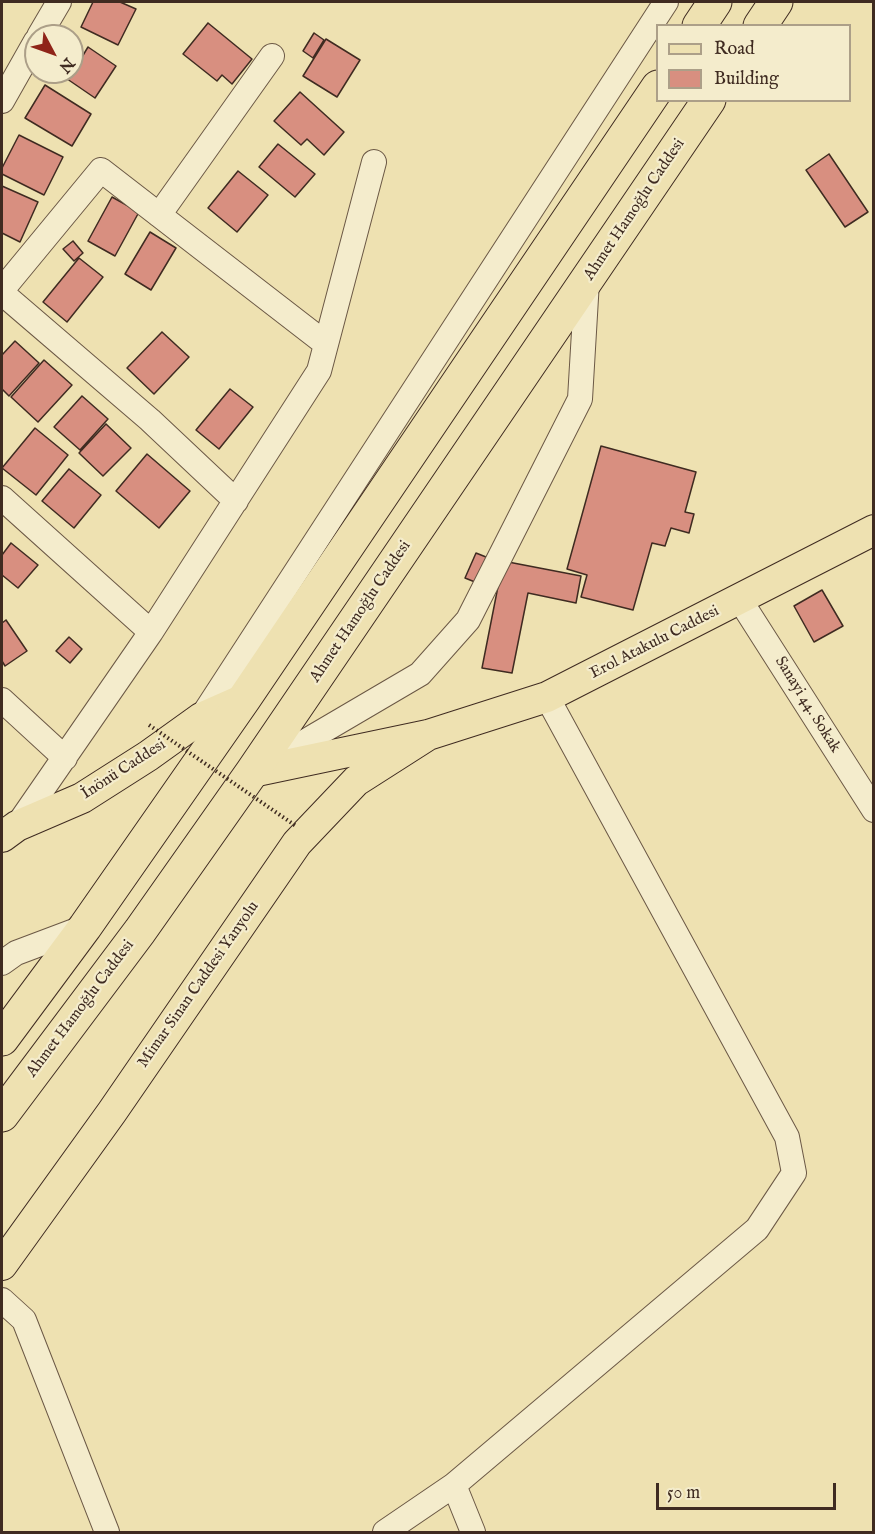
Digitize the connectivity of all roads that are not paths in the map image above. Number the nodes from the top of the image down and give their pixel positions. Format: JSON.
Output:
{"nodes":[{"id":1,"x":59,"y":2,"type":"edge"},
{"id":2,"x":666,"y":2,"type":"edge"},
{"id":3,"x":715,"y":2,"type":"edge"},
{"id":4,"x":776,"y":2,"type":"edge"},
{"id":5,"x":46,"y":24,"type":"edge"},
{"id":6,"x":700,"y":24,"type":"edge"},
{"id":7,"x":760,"y":24,"type":"edge"},
{"id":8,"x":272,"y":56,"type":"dead end"},
{"id":9,"x":13,"y":60,"type":"edge"},
{"id":10,"x":656,"y":88,"type":"edge"},
{"id":11,"x":2,"y":101,"type":"edge"},
{"id":12,"x":708,"y":102,"type":"edge"},
{"id":13,"x":374,"y":162,"type":"dead end"},
{"id":14,"x":159,"y":215,"type":"junction"},
{"id":15,"x":5,"y":281,"type":"edge"},
{"id":16,"x":587,"y":281,"type":"junction"},
{"id":17,"x":326,"y":344,"type":"junction"},
{"id":18,"x":2,"y":498,"type":"edge"},
{"id":19,"x":236,"y":501,"type":"junction"},
{"id":20,"x":873,"y":530,"type":"edge"},
{"id":21,"x":740,"y":600,"type":"junction"},
{"id":22,"x":151,"y":632,"type":"junction"},
{"id":23,"x":547,"y":697,"type":"junction"},
{"id":24,"x":244,"y":699,"type":"junction"},
{"id":25,"x":2,"y":700,"type":"edge"},
{"id":26,"x":201,"y":718,"type":"junction"},
{"id":27,"x":428,"y":735,"type":"junction"},
{"id":28,"x":65,"y":758,"type":"junction"},
{"id":29,"x":252,"y":772,"type":"junction"},
{"id":30,"x":873,"y":810,"type":"edge"},
{"id":31,"x":9,"y":831,"type":"edge"},
{"id":32,"x":86,"y":927,"type":"junction"},
{"id":33,"x":2,"y":963,"type":"edge"},
{"id":34,"x":2,"y":1040,"type":"edge"},
{"id":35,"x":2,"y":1115,"type":"edge"},
{"id":36,"x":2,"y":1265,"type":"edge"},
{"id":37,"x":2,"y":1300,"type":"edge"},
{"id":38,"x":454,"y":1485,"type":"junction"},
{"id":39,"x":107,"y":1533,"type":"edge"},
{"id":40,"x":385,"y":1533,"type":"edge"},
{"id":41,"x":473,"y":1533,"type":"edge"}],
"edges":[{"from":1,"to":5,"type":"street"},
{"from":2,"to":26,"type":"street"},
{"from":3,"to":6,"type":"highway"},
{"from":4,"to":7,"type":"highway"},
{"from":8,"to":14,"type":"street"},
{"from":9,"to":11,"type":"street"},
{"from":10,"to":24,"type":"highway"},
{"from":12,"to":16,"type":"highway","name":"Ahmet Hamoğlu Caddesi"},
{"from":13,"to":17,"type":"street"},
{"from":14,"to":15,"type":"street"},
{"from":14,"to":17,"type":"street"},
{"from":15,"to":19,"type":"street"},
{"from":16,"to":29,"type":"highway","name":"Ahmet Hamoğlu Caddesi"},
{"from":16,"to":29,"type":"street"},
{"from":17,"to":19,"type":"street"},
{"from":18,"to":22,"type":"street"},
{"from":19,"to":22,"type":"street"},
{"from":20,"to":21,"type":"main road","name":"Erol Atakulu Caddesi"},
{"from":21,"to":23,"type":"main road","name":"Erol Atakulu Caddesi"},
{"from":21,"to":30,"type":"street","name":"Sanayi 44. Sokak"},
{"from":22,"to":28,"type":"street"},
{"from":23,"to":27,"type":"main road","name":"Erol Atakulu Caddesi"},
{"from":23,"to":38,"type":"street"},
{"from":24,"to":26,"type":"main road","name":"İnönü Caddesi"},
{"from":24,"to":32,"type":"highway"},
{"from":25,"to":28,"type":"street"},
{"from":26,"to":31,"type":"main road","name":"İnönü Caddesi"},
{"from":27,"to":29,"type":"main road"},
{"from":27,"to":36,"type":"main road","name":"Mimar Sinan Caddesi Yanyolu"},
{"from":28,"to":31,"type":"street"},
{"from":29,"to":35,"type":"highway","name":"Ahmet Hamoğlu Caddesi"},
{"from":32,"to":33,"type":"street"},
{"from":32,"to":34,"type":"highway"},
{"from":37,"to":39,"type":"street"},
{"from":38,"to":40,"type":"street"},
{"from":38,"to":41,"type":"street"}]}
